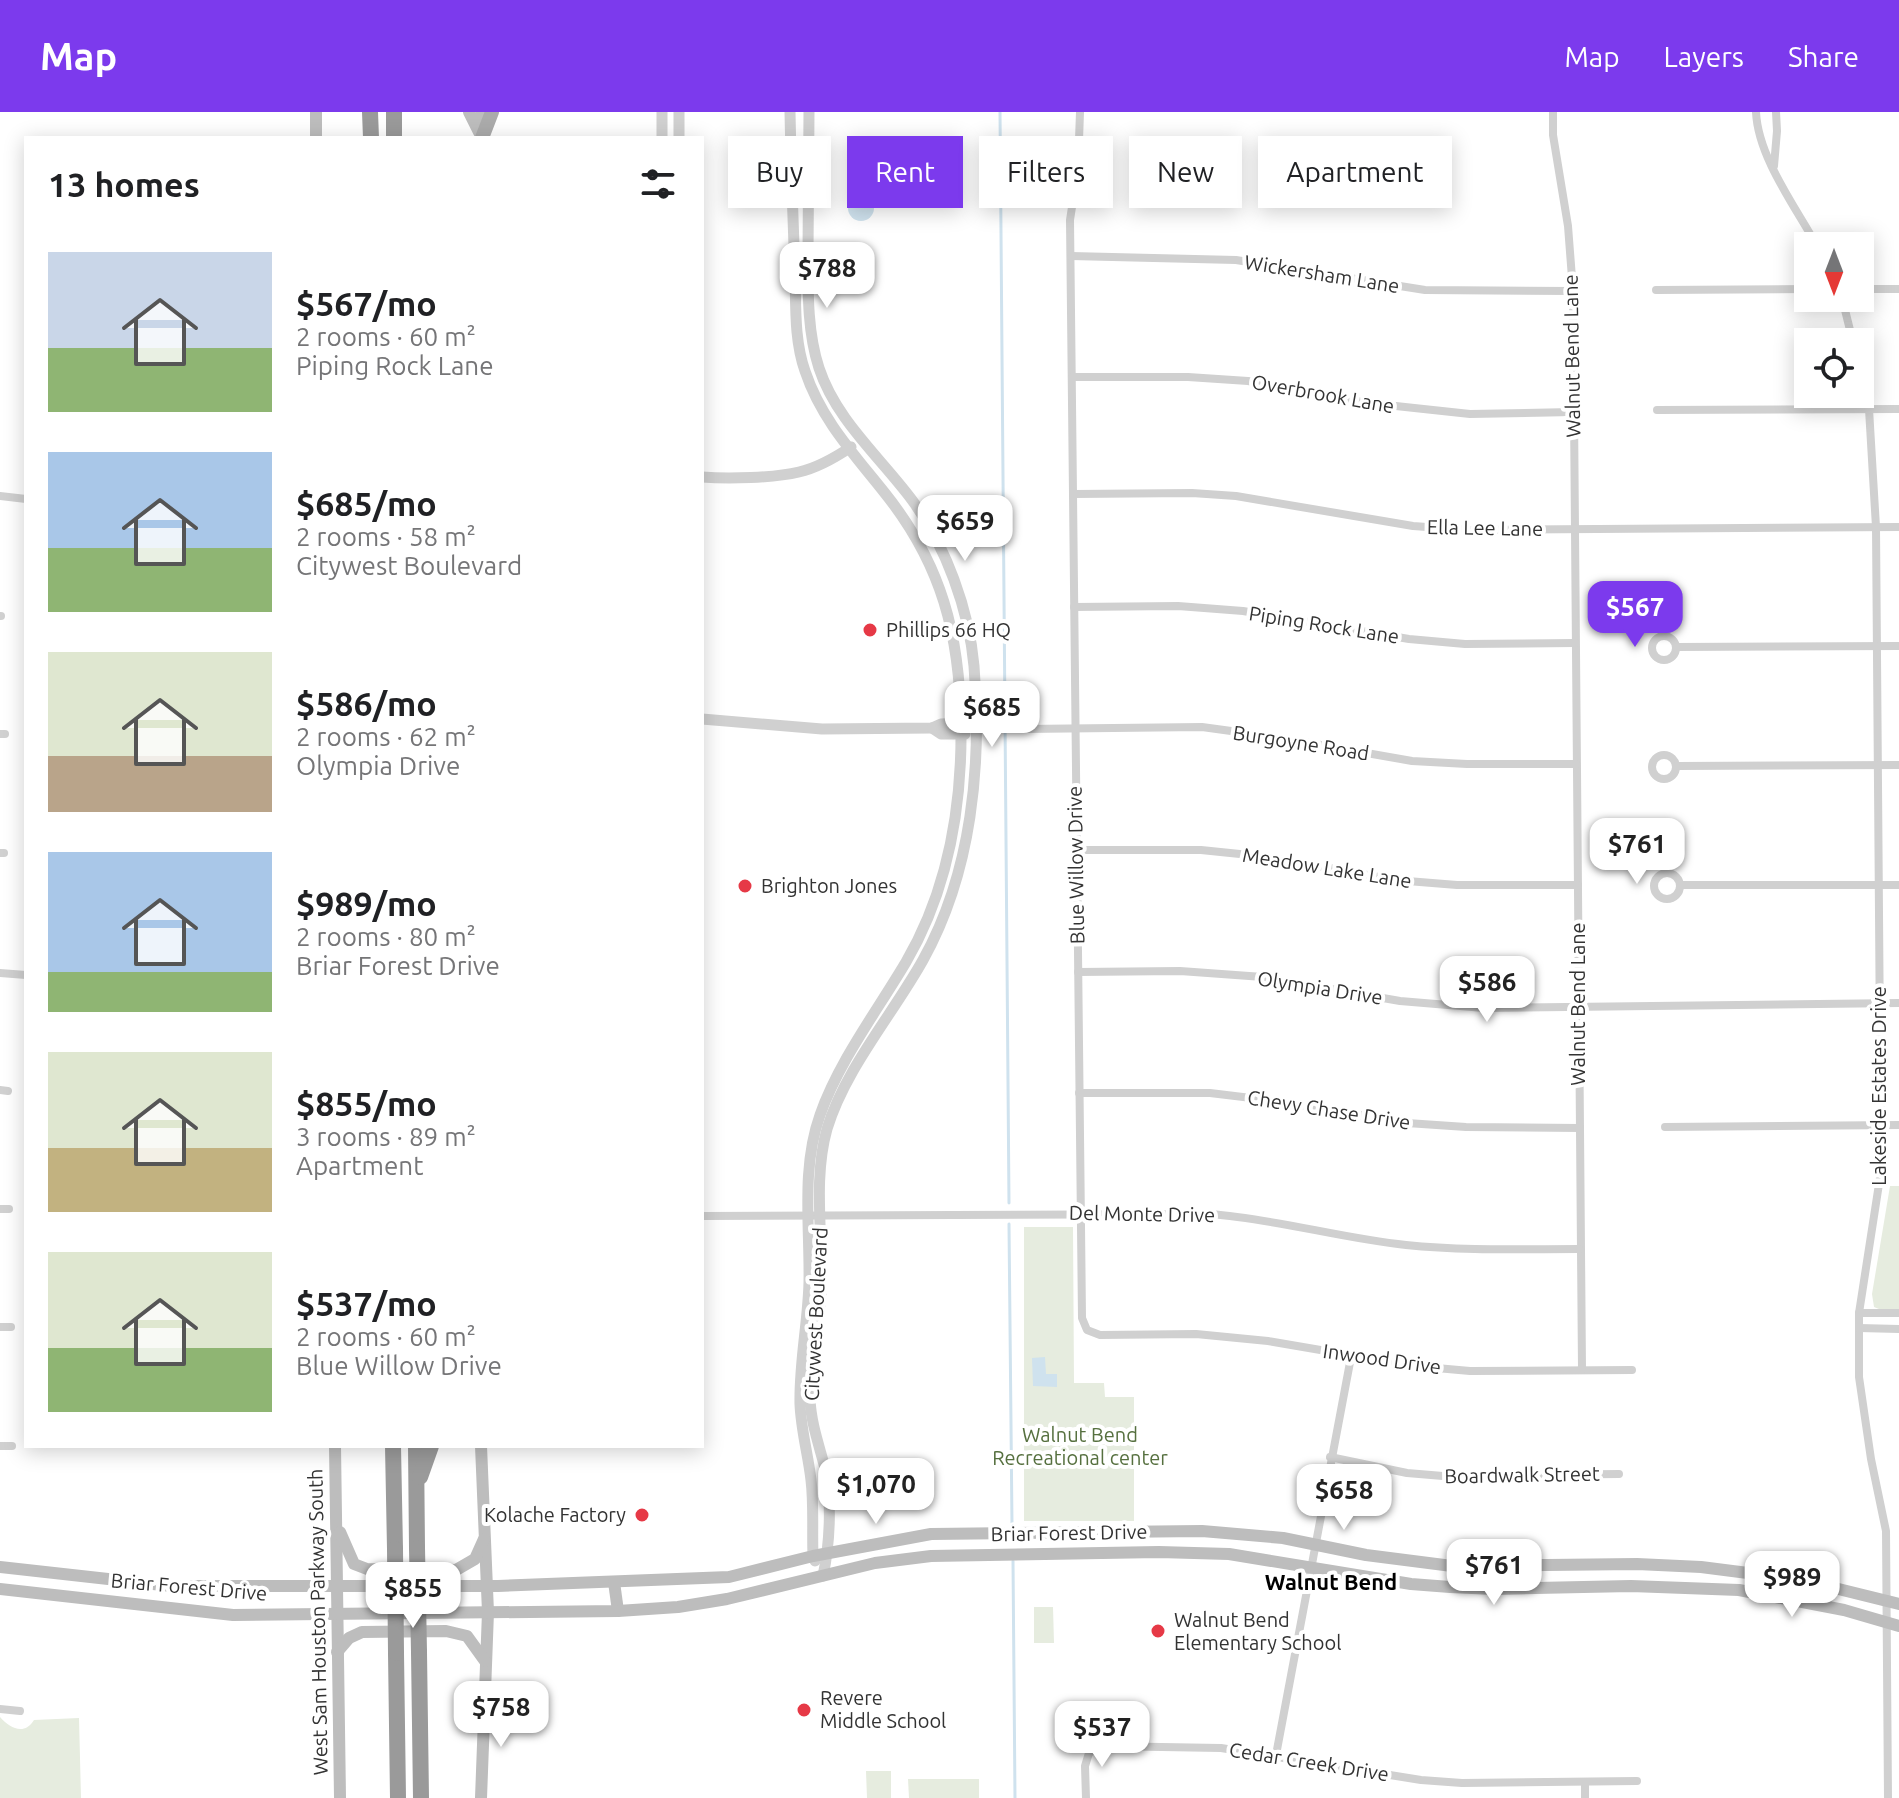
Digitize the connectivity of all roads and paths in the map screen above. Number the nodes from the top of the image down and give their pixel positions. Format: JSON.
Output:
{"nodes":[{"id":1,"x":316,"y":112,"type":"edge"},
{"id":2,"x":324,"y":112,"type":"edge"},
{"id":3,"x":370,"y":112,"type":"edge"},
{"id":4,"x":394,"y":112,"type":"edge"},
{"id":5,"x":469,"y":112,"type":"edge"},
{"id":6,"x":482,"y":112,"type":"edge"},
{"id":7,"x":492,"y":112,"type":"edge"},
{"id":8,"x":662,"y":112,"type":"edge"},
{"id":9,"x":679,"y":112,"type":"edge"},
{"id":10,"x":790,"y":112,"type":"edge"},
{"id":11,"x":809,"y":112,"type":"edge"},
{"id":12,"x":1080,"y":112,"type":"edge"},
{"id":13,"x":1553,"y":112,"type":"edge"},
{"id":14,"x":1756,"y":112,"type":"edge"},
{"id":15,"x":1777,"y":117,"type":"edge"},
{"id":16,"x":1756,"y":123,"type":"junction"},
{"id":17,"x":316,"y":133,"type":"edge"},
{"id":18,"x":371,"y":136,"type":"edge"},
{"id":19,"x":394,"y":136,"type":"edge"},
{"id":20,"x":481,"y":136,"type":"edge"},
{"id":21,"x":482,"y":136,"type":"edge"},
{"id":22,"x":483,"y":136,"type":"edge"},
{"id":23,"x":662,"y":136,"type":"edge"},
{"id":24,"x":679,"y":136,"type":"edge"},
{"id":25,"x":1774,"y":167,"type":"junction"},
{"id":26,"x":1809,"y":232,"type":"edge"},
{"id":27,"x":1071,"y":256,"type":"junction"},
{"id":28,"x":1794,"y":289,"type":"edge"},
{"id":29,"x":1874,"y":289,"type":"edge"},
{"id":30,"x":1899,"y":289,"type":"edge"},
{"id":31,"x":1656,"y":290,"type":"dead end"},
{"id":32,"x":1573,"y":291,"type":"junction"},
{"id":33,"x":1072,"y":377,"type":"junction"},
{"id":34,"x":1869,"y":409,"type":"junction"},
{"id":35,"x":1899,"y":409,"type":"edge"},
{"id":36,"x":1657,"y":410,"type":"dead end"},
{"id":37,"x":1573,"y":412,"type":"junction"},
{"id":38,"x":860,"y":440,"type":"junction"},
{"id":39,"x":848,"y":449,"type":"junction"},
{"id":40,"x":704,"y":477,"type":"edge"},
{"id":41,"x":1074,"y":494,"type":"junction"},
{"id":42,"x":0,"y":496,"type":"edge"},
{"id":43,"x":24,"y":499,"type":"edge"},
{"id":44,"x":1876,"y":527,"type":"junction"},
{"id":45,"x":1899,"y":527,"type":"edge"},
{"id":46,"x":1574,"y":529,"type":"junction"},
{"id":47,"x":1074,"y":607,"type":"junction"},
{"id":48,"x":1575,"y":643,"type":"junction"},
{"id":49,"x":1876,"y":646,"type":"junction"},
{"id":50,"x":1899,"y":646,"type":"edge"},
{"id":51,"x":1676,"y":647,"type":"dead end"},
{"id":52,"x":704,"y":719,"type":"edge"},
{"id":53,"x":1076,"y":728,"type":"junction"},
{"id":54,"x":961,"y":729,"type":"junction"},
{"id":55,"x":975,"y":729,"type":"junction"},
{"id":56,"x":1024,"y":729,"type":"dead end"},
{"id":57,"x":1576,"y":764,"type":"junction"},
{"id":58,"x":1878,"y":764,"type":"junction"},
{"id":59,"x":1899,"y":765,"type":"edge"},
{"id":60,"x":1677,"y":766,"type":"dead end"},
{"id":61,"x":1076,"y":850,"type":"junction"},
{"id":62,"x":1878,"y":884,"type":"junction"},
{"id":63,"x":1578,"y":885,"type":"junction"},
{"id":64,"x":1680,"y":885,"type":"dead end"},
{"id":65,"x":1899,"y":885,"type":"edge"},
{"id":66,"x":1078,"y":972,"type":"junction"},
{"id":67,"x":0,"y":973,"type":"edge"},
{"id":68,"x":24,"y":975,"type":"edge"},
{"id":69,"x":1880,"y":1003,"type":"junction"},
{"id":70,"x":1899,"y":1003,"type":"edge"},
{"id":71,"x":1578,"y":1007,"type":"junction"},
{"id":72,"x":1079,"y":1093,"type":"junction"},
{"id":73,"x":1881,"y":1125,"type":"junction"},
{"id":74,"x":1899,"y":1125,"type":"edge"},
{"id":75,"x":1665,"y":1127,"type":"dead end"},
{"id":76,"x":1580,"y":1128,"type":"junction"},
{"id":77,"x":1081,"y":1213,"type":"junction"},
{"id":78,"x":808,"y":1215,"type":"junction"},
{"id":79,"x":821,"y":1215,"type":"junction"},
{"id":80,"x":704,"y":1216,"type":"edge"},
{"id":81,"x":1579,"y":1249,"type":"junction"},
{"id":82,"x":1859,"y":1313,"type":"junction"},
{"id":83,"x":1899,"y":1313,"type":"edge"},
{"id":84,"x":0,"y":1327,"type":"edge"},
{"id":85,"x":11,"y":1327,"type":"dead end"},
{"id":86,"x":1859,"y":1328,"type":"junction"},
{"id":87,"x":1899,"y":1329,"type":"edge"},
{"id":88,"x":1132,"y":1335,"type":"joint"},
{"id":89,"x":1351,"y":1357,"type":"junction"},
{"id":90,"x":1582,"y":1369,"type":"junction"},
{"id":91,"x":1632,"y":1370,"type":"dead end"},
{"id":92,"x":0,"y":1446,"type":"edge"},
{"id":93,"x":12,"y":1446,"type":"dead end"},
{"id":94,"x":335,"y":1448,"type":"edge"},
{"id":95,"x":393,"y":1448,"type":"edge"},
{"id":96,"x":416,"y":1448,"type":"edge"},
{"id":97,"x":430,"y":1448,"type":"edge"},
{"id":98,"x":481,"y":1448,"type":"edge"},
{"id":99,"x":1330,"y":1457,"type":"junction"},
{"id":100,"x":1619,"y":1474,"type":"dead end"},
{"id":101,"x":416,"y":1486,"type":"junction"},
{"id":102,"x":337,"y":1525,"type":"junction"},
{"id":103,"x":1057,"y":1533,"type":"junction"},
{"id":104,"x":931,"y":1534,"type":"junction"},
{"id":105,"x":486,"y":1535,"type":"junction"},
{"id":106,"x":1315,"y":1545,"type":"junction"},
{"id":107,"x":827,"y":1553,"type":"junction"},
{"id":108,"x":1059,"y":1553,"type":"junction"},
{"id":109,"x":813,"y":1556,"type":"junction"},
{"id":110,"x":931,"y":1556,"type":"junction"},
{"id":111,"x":0,"y":1567,"type":"edge"},
{"id":112,"x":1311,"y":1567,"type":"junction"},
{"id":113,"x":823,"y":1576,"type":"junction"},
{"id":114,"x":614,"y":1582,"type":"junction"},
{"id":115,"x":337,"y":1584,"type":"junction"},
{"id":116,"x":488,"y":1586,"type":"junction"},
{"id":117,"x":0,"y":1589,"type":"edge"},
{"id":118,"x":1894,"y":1603,"type":"edge"},
{"id":119,"x":618,"y":1611,"type":"junction"},
{"id":120,"x":488,"y":1612,"type":"junction"},
{"id":121,"x":337,"y":1613,"type":"junction"},
{"id":122,"x":1893,"y":1624,"type":"edge"},
{"id":123,"x":337,"y":1652,"type":"junction"},
{"id":124,"x":485,"y":1661,"type":"junction"},
{"id":125,"x":0,"y":1709,"type":"edge"},
{"id":126,"x":20,"y":1711,"type":"dead end"},
{"id":127,"x":1276,"y":1755,"type":"junction"},
{"id":128,"x":1637,"y":1781,"type":"dead end"},
{"id":129,"x":1585,"y":1782,"type":"junction"},
{"id":130,"x":340,"y":1798,"type":"edge"},
{"id":131,"x":398,"y":1798,"type":"edge"},
{"id":132,"x":421,"y":1798,"type":"edge"},
{"id":133,"x":481,"y":1798,"type":"edge"},
{"id":134,"x":1086,"y":1798,"type":"edge"},
{"id":135,"x":1585,"y":1798,"type":"edge"},
{"id":136,"x":1888,"y":1798,"type":"edge"}],
"edges":[{"from":1,"to":17,"type":"main road"},
{"from":2,"to":17,"type":"main road"},
{"from":3,"to":18,"type":"highway"},
{"from":4,"to":19,"type":"highway"},
{"from":5,"to":20,"type":"main road"},
{"from":6,"to":21,"type":"main road"},
{"from":7,"to":22,"type":"main road"},
{"from":8,"to":23,"type":"street"},
{"from":9,"to":24,"type":"street"},
{"from":10,"to":39,"type":"street","name":"Citywest Boulevard"},
{"from":11,"to":38,"type":"street","name":"Citywest Boulevard"},
{"from":12,"to":27,"type":"street","name":"Blue Willow Drive"},
{"from":13,"to":32,"type":"street","name":"Walnut Bend Lane"},
{"from":14,"to":16,"type":"street"},
{"from":15,"to":16,"type":"street"},
{"from":15,"to":25,"type":"street"},
{"from":16,"to":25,"type":"street"},
{"from":25,"to":26,"type":"street"},
{"from":27,"to":32,"type":"street","name":"Wickersham Lane"},
{"from":27,"to":33,"type":"street","name":"Blue Willow Drive"},
{"from":28,"to":31,"type":"street"},
{"from":29,"to":30,"type":"street"},
{"from":32,"to":37,"type":"street","name":"Walnut Bend Lane"},
{"from":33,"to":37,"type":"street","name":"Overbrook Lane"},
{"from":33,"to":41,"type":"street","name":"Blue Willow Drive"},
{"from":34,"to":35,"type":"street"},
{"from":34,"to":36,"type":"street"},
{"from":34,"to":44,"type":"street","name":"Lakeside Estates Drive"},
{"from":37,"to":46,"type":"street","name":"Walnut Bend Lane"},
{"from":38,"to":39,"type":"street"},
{"from":38,"to":55,"type":"street","name":"Citywest Boulevard"},
{"from":39,"to":40,"type":"street"},
{"from":39,"to":54,"type":"street","name":"Citywest Boulevard"},
{"from":41,"to":46,"type":"street","name":"Ella Lee Lane"},
{"from":41,"to":47,"type":"street","name":"Blue Willow Drive"},
{"from":42,"to":43,"type":"street"},
{"from":44,"to":45,"type":"street","name":"Ella Lee Lane"},
{"from":44,"to":46,"type":"street","name":"Ella Lee Lane"},
{"from":44,"to":49,"type":"street","name":"Lakeside Estates Drive"},
{"from":46,"to":48,"type":"street","name":"Walnut Bend Lane"},
{"from":47,"to":48,"type":"street","name":"Piping Rock Lane"},
{"from":47,"to":53,"type":"street","name":"Blue Willow Drive"},
{"from":48,"to":57,"type":"street","name":"Walnut Bend Lane"},
{"from":49,"to":50,"type":"street"},
{"from":49,"to":51,"type":"street"},
{"from":49,"to":58,"type":"street","name":"Lakeside Estates Drive"},
{"from":52,"to":54,"type":"street"},
{"from":53,"to":56,"type":"street","name":"Burgoyne Road"},
{"from":53,"to":57,"type":"street","name":"Burgoyne Road"},
{"from":53,"to":61,"type":"street","name":"Blue Willow Drive"},
{"from":54,"to":55,"type":"street"},
{"from":54,"to":78,"type":"street","name":"Citywest Boulevard"},
{"from":55,"to":79,"type":"street","name":"Citywest Boulevard"},
{"from":57,"to":63,"type":"street","name":"Walnut Bend Lane"},
{"from":58,"to":59,"type":"street"},
{"from":58,"to":60,"type":"street"},
{"from":58,"to":62,"type":"street","name":"Lakeside Estates Drive"},
{"from":61,"to":63,"type":"street","name":"Meadow Lake Lane"},
{"from":61,"to":66,"type":"street","name":"Blue Willow Drive"},
{"from":62,"to":64,"type":"street"},
{"from":62,"to":65,"type":"street"},
{"from":62,"to":69,"type":"street","name":"Lakeside Estates Drive"},
{"from":63,"to":71,"type":"street","name":"Walnut Bend Lane"},
{"from":66,"to":71,"type":"street","name":"Olympia Drive"},
{"from":66,"to":72,"type":"street","name":"Blue Willow Drive"},
{"from":67,"to":68,"type":"street"},
{"from":69,"to":70,"type":"street","name":"Olympia Drive"},
{"from":69,"to":71,"type":"street","name":"Olympia Drive"},
{"from":69,"to":73,"type":"street","name":"Lakeside Estates Drive"},
{"from":71,"to":76,"type":"street","name":"Walnut Bend Lane"},
{"from":72,"to":76,"type":"street","name":"Chevy Chase Drive"},
{"from":72,"to":77,"type":"street","name":"Blue Willow Drive"},
{"from":73,"to":74,"type":"street"},
{"from":73,"to":75,"type":"street"},
{"from":73,"to":82,"type":"street","name":"Lakeside Estates Drive"},
{"from":76,"to":81,"type":"street","name":"Walnut Bend Lane"},
{"from":77,"to":79,"type":"street","name":"Del Monte Drive"},
{"from":77,"to":81,"type":"street","name":"Del Monte Drive"},
{"from":77,"to":88,"type":"street","name":"Blue Willow Drive"},
{"from":78,"to":79,"type":"street","name":"Del Monte Drive"},
{"from":78,"to":80,"type":"street","name":"Del Monte Drive"},
{"from":78,"to":109,"type":"street","name":"Citywest Boulevard"},
{"from":79,"to":107,"type":"street","name":"Citywest Boulevard"},
{"from":81,"to":90,"type":"street","name":"Walnut Bend Lane"},
{"from":82,"to":83,"type":"street"},
{"from":82,"to":86,"type":"street","name":"Lakeside Estates Drive"},
{"from":84,"to":85,"type":"street"},
{"from":86,"to":87,"type":"street"},
{"from":86,"to":118,"type":"street","name":"Lakeside Estates Drive"},
{"from":88,"to":89,"type":"street","name":"Inwood Drive"},
{"from":89,"to":90,"type":"street","name":"Inwood Drive"},
{"from":89,"to":99,"type":"street"},
{"from":90,"to":91,"type":"street","name":"Inwood Drive"},
{"from":92,"to":93,"type":"street"},
{"from":94,"to":102,"type":"main road","name":"West Sam Houston Parkway South"},
{"from":95,"to":131,"type":"highway","bridge":true},
{"from":96,"to":101,"type":"highway"},
{"from":97,"to":101,"type":"highway"},
{"from":98,"to":105,"type":"main road"},
{"from":99,"to":100,"type":"street","name":"Boardwalk Street"},
{"from":99,"to":106,"type":"street"},
{"from":101,"to":132,"type":"highway","bridge":true},
{"from":102,"to":105,"type":"main road"},
{"from":102,"to":115,"type":"main road","name":"West Sam Houston Parkway South"},
{"from":103,"to":104,"type":"main road","name":"Briar Forest Drive"},
{"from":103,"to":106,"type":"main road","name":"Briar Forest Drive"},
{"from":103,"to":108,"type":"main road"},
{"from":104,"to":107,"type":"main road","name":"Briar Forest Drive"},
{"from":104,"to":110,"type":"main road"},
{"from":105,"to":116,"type":"main road"},
{"from":106,"to":112,"type":"street"},
{"from":106,"to":118,"type":"main road","name":"Briar Forest Drive"},
{"from":107,"to":109,"type":"main road","name":"Briar Forest Drive"},
{"from":107,"to":113,"type":"street","name":"Citywest Boulevard"},
{"from":108,"to":110,"type":"main road","name":"Briar Forest Drive"},
{"from":108,"to":112,"type":"main road","name":"Briar Forest Drive"},
{"from":109,"to":113,"type":"street","name":"Citywest Boulevard"},
{"from":109,"to":114,"type":"main road","name":"Briar Forest Drive"},
{"from":110,"to":113,"type":"main road","name":"Briar Forest Drive"},
{"from":111,"to":115,"type":"main road","name":"Briar Forest Drive"},
{"from":112,"to":122,"type":"main road","name":"Briar Forest Drive"},
{"from":112,"to":127,"type":"street"},
{"from":113,"to":119,"type":"main road","name":"Briar Forest Drive"},
{"from":114,"to":116,"type":"main road","name":"Briar Forest Drive"},
{"from":114,"to":119,"type":"main road"},
{"from":115,"to":116,"type":"main road","name":"Briar Forest Drive"},
{"from":115,"to":121,"type":"main road","name":"West Sam Houston Parkway South"},
{"from":116,"to":120,"type":"main road"},
{"from":117,"to":121,"type":"main road","name":"Briar Forest Drive"},
{"from":118,"to":122,"type":"street","name":"Lakeside Estates Drive"},
{"from":119,"to":120,"type":"main road","name":"Briar Forest Drive"},
{"from":120,"to":121,"type":"main road","name":"Briar Forest Drive"},
{"from":120,"to":124,"type":"main road"},
{"from":121,"to":123,"type":"main road","name":"West Sam Houston Parkway South"},
{"from":122,"to":136,"type":"street","name":"Lakeside Estates Drive"},
{"from":123,"to":124,"type":"main road"},
{"from":123,"to":130,"type":"main road","name":"West Sam Houston Parkway South"},
{"from":124,"to":133,"type":"main road"},
{"from":125,"to":126,"type":"street"},
{"from":127,"to":129,"type":"street","name":"Cedar Creek Drive"},
{"from":127,"to":134,"type":"street","name":"Cedar Creek Drive"},
{"from":128,"to":129,"type":"street","name":"Cedar Creek Drive"},
{"from":129,"to":135,"type":"street"}]}
